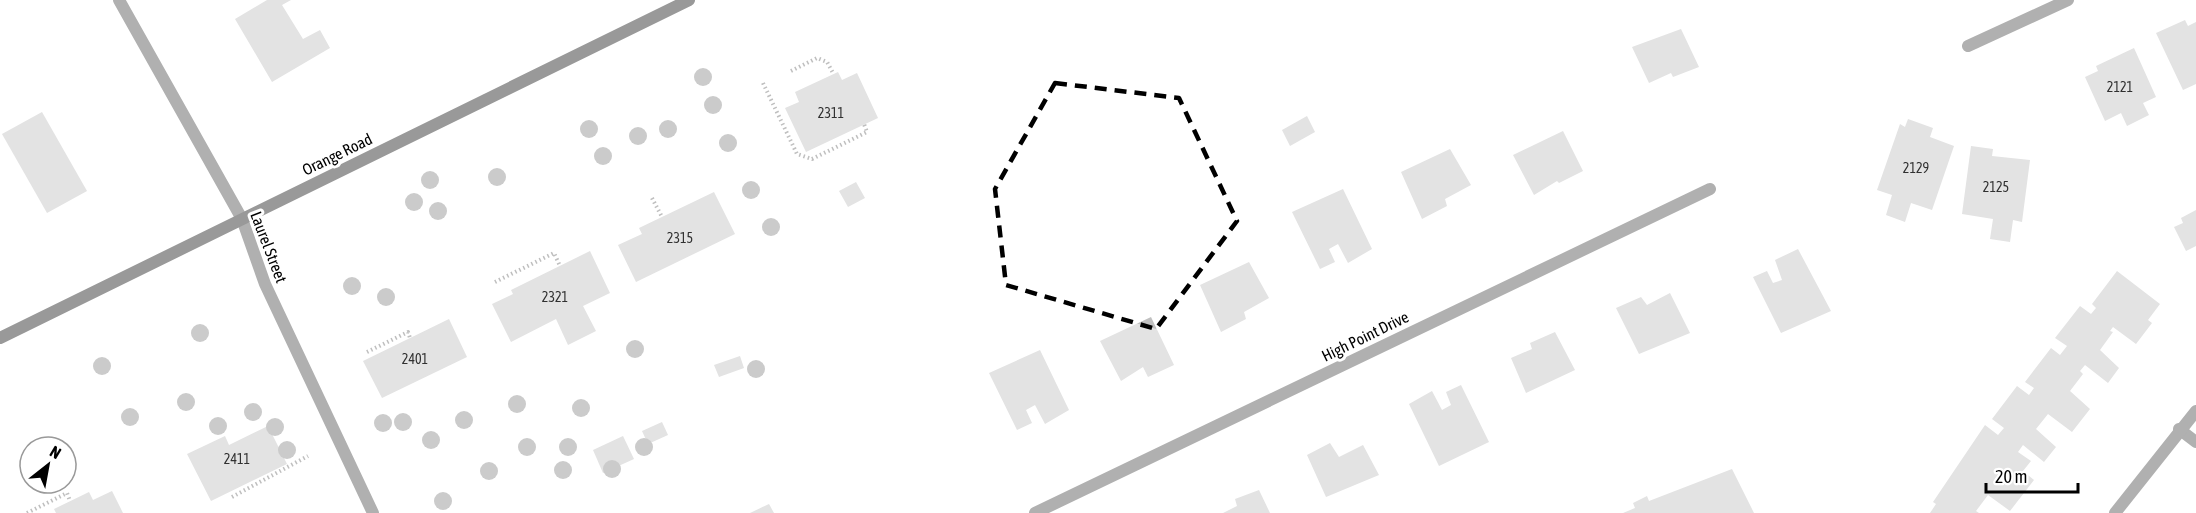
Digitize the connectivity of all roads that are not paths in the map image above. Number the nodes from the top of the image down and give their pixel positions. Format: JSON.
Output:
{"nodes":[{"id":1,"x":119,"y":0,"type":"edge"},
{"id":2,"x":689,"y":0,"type":"edge"},
{"id":3,"x":2068,"y":0,"type":"edge"},
{"id":4,"x":1968,"y":46,"type":"dead end"},
{"id":5,"x":1710,"y":189,"type":"dead end"},
{"id":6,"x":243,"y":219,"type":"junction"},
{"id":7,"x":0,"y":338,"type":"edge"},
{"id":8,"x":2196,"y":411,"type":"edge"},
{"id":9,"x":2179,"y":429,"type":"junction"},
{"id":10,"x":2196,"y":442,"type":"edge"},
{"id":11,"x":373,"y":513,"type":"edge"},
{"id":12,"x":1035,"y":513,"type":"edge"},
{"id":13,"x":2115,"y":513,"type":"edge"}],
"edges":[{"from":1,"to":6,"type":"street","name":"Laurel Street"},
{"from":2,"to":6,"type":"main road","name":"Orange Road"},
{"from":3,"to":4,"type":"street"},
{"from":5,"to":12,"type":"street","name":"High Point Drive"},
{"from":6,"to":7,"type":"main road","name":"Orange Road"},
{"from":6,"to":11,"type":"street","name":"Laurel Street"},
{"from":8,"to":9,"type":"street"},
{"from":9,"to":10,"type":"street"},
{"from":9,"to":13,"type":"street"}]}
